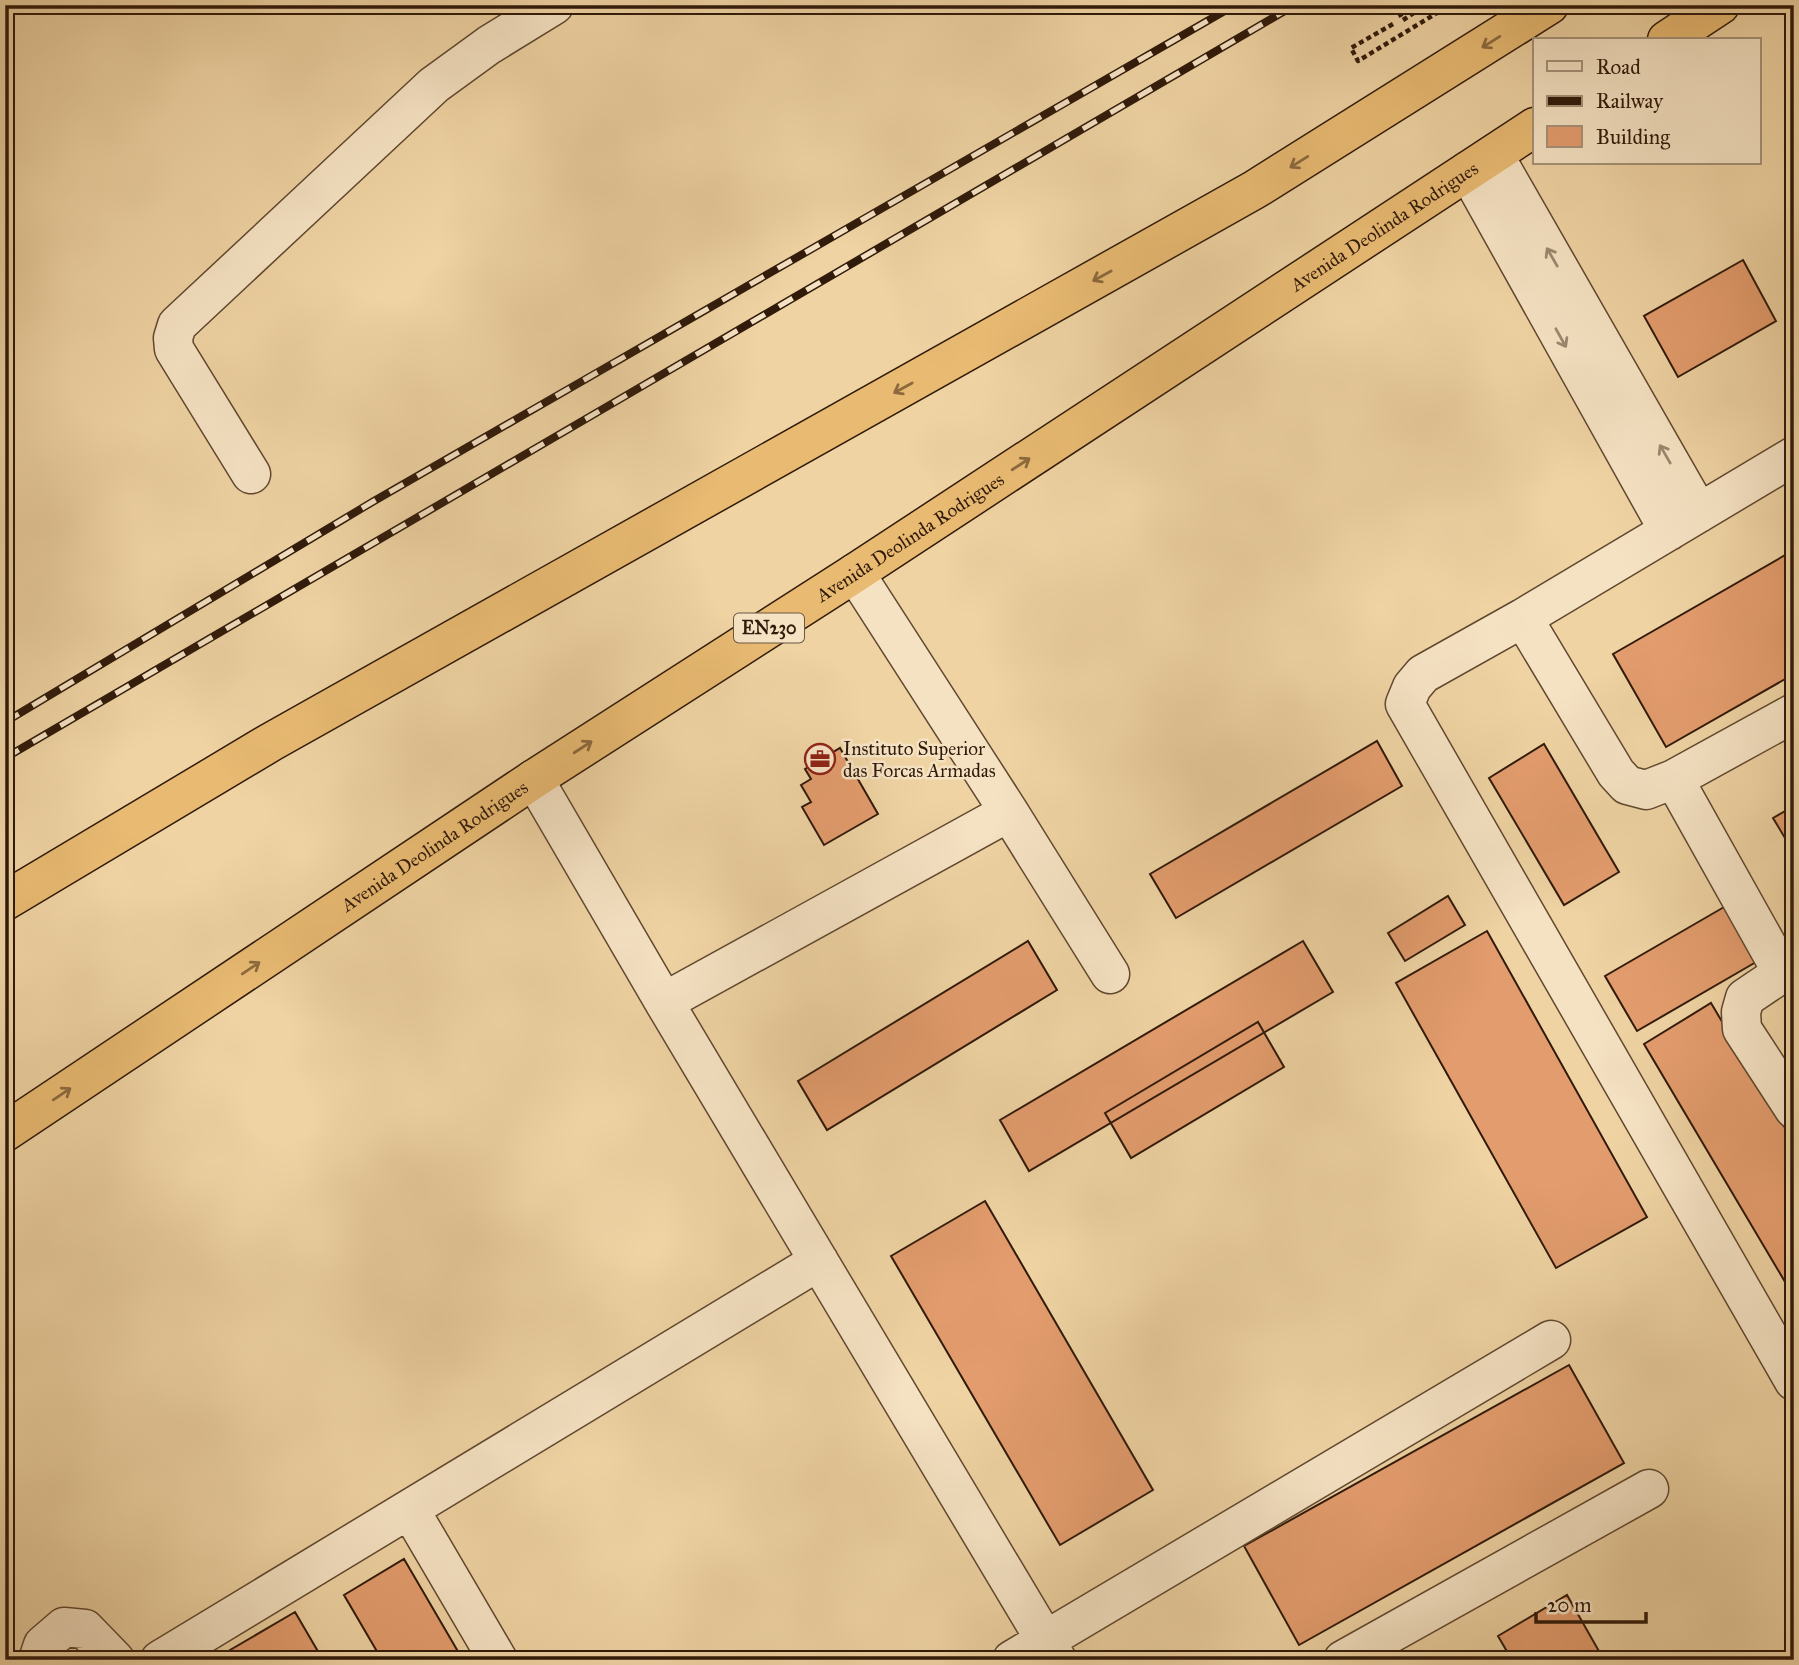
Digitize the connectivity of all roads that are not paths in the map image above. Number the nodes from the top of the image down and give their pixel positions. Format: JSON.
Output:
{"nodes":[{"id":1,"x":554,"y":5,"type":"edge"},
{"id":2,"x":1549,"y":5,"type":"edge"},
{"id":3,"x":1720,"y":5,"type":"edge"},
{"id":4,"x":1670,"y":38,"type":"edge"},
{"id":5,"x":1533,"y":128,"type":"edge"},
{"id":6,"x":1481,"y":163,"type":"junction"},
{"id":7,"x":1794,"y":456,"type":"edge"},
{"id":8,"x":251,"y":474,"type":"dead end"},
{"id":9,"x":1684,"y":522,"type":"junction"},
{"id":10,"x":855,"y":573,"type":"junction"},
{"id":11,"x":1523,"y":618,"type":"junction"},
{"id":12,"x":1794,"y":713,"type":"edge"},
{"id":13,"x":534,"y":779,"type":"junction"},
{"id":14,"x":1674,"y":779,"type":"junction"},
{"id":15,"x":1009,"y":811,"type":"junction"},
{"id":16,"x":5,"y":901,"type":"edge"},
{"id":17,"x":1788,"y":969,"type":"edge"},
{"id":18,"x":1110,"y":974,"type":"dead end"},
{"id":19,"x":664,"y":1002,"type":"junction"},
{"id":20,"x":1794,"y":1109,"type":"edge"},
{"id":21,"x":5,"y":1132,"type":"edge"},
{"id":22,"x":819,"y":1261,"type":"junction"},
{"id":23,"x":1551,"y":1340,"type":"dead end"},
{"id":24,"x":1794,"y":1381,"type":"edge"},
{"id":25,"x":1649,"y":1489,"type":"dead end"},
{"id":26,"x":410,"y":1510,"type":"junction"},
{"id":27,"x":1051,"y":1650,"type":"edge"},
{"id":28,"x":38,"y":1660,"type":"edge"},
{"id":29,"x":115,"y":1660,"type":"edge"},
{"id":30,"x":160,"y":1660,"type":"edge"},
{"id":31,"x":498,"y":1660,"type":"edge"},
{"id":32,"x":1012,"y":1660,"type":"edge"},
{"id":33,"x":1343,"y":1660,"type":"edge"}],
"edges":[{"from":1,"to":8,"type":"street"},
{"from":2,"to":16,"type":"highway","one_way":true},
{"from":3,"to":4,"type":"highway"},
{"from":5,"to":6,"type":"highway","name":"Avenida Deolinda Rodrigues","number":"EN230"},
{"from":6,"to":9,"type":"street"},
{"from":10,"to":6,"type":"highway","name":"Avenida Deolinda Rodrigues","number":"EN230","one_way":true},
{"from":7,"to":9,"type":"street"},
{"from":9,"to":11,"type":"street"},
{"from":13,"to":10,"type":"highway","name":"Avenida Deolinda Rodrigues","number":"EN230","one_way":true},
{"from":10,"to":15,"type":"street"},
{"from":11,"to":14,"type":"street"},
{"from":11,"to":24,"type":"street"},
{"from":12,"to":14,"type":"street"},
{"from":13,"to":19,"type":"street"},
{"from":21,"to":13,"type":"highway","name":"Avenida Deolinda Rodrigues","number":"EN230","one_way":true},
{"from":14,"to":17,"type":"street"},
{"from":15,"to":18,"type":"street"},
{"from":15,"to":19,"type":"street"},
{"from":17,"to":20,"type":"street"},
{"from":19,"to":22,"type":"street"},
{"from":22,"to":26,"type":"street"},
{"from":22,"to":27,"type":"street"},
{"from":23,"to":27,"type":"street"},
{"from":25,"to":33,"type":"street"},
{"from":26,"to":30,"type":"street"},
{"from":26,"to":31,"type":"street"},
{"from":27,"to":32,"type":"street"},
{"from":28,"to":29,"type":"street"}]}
